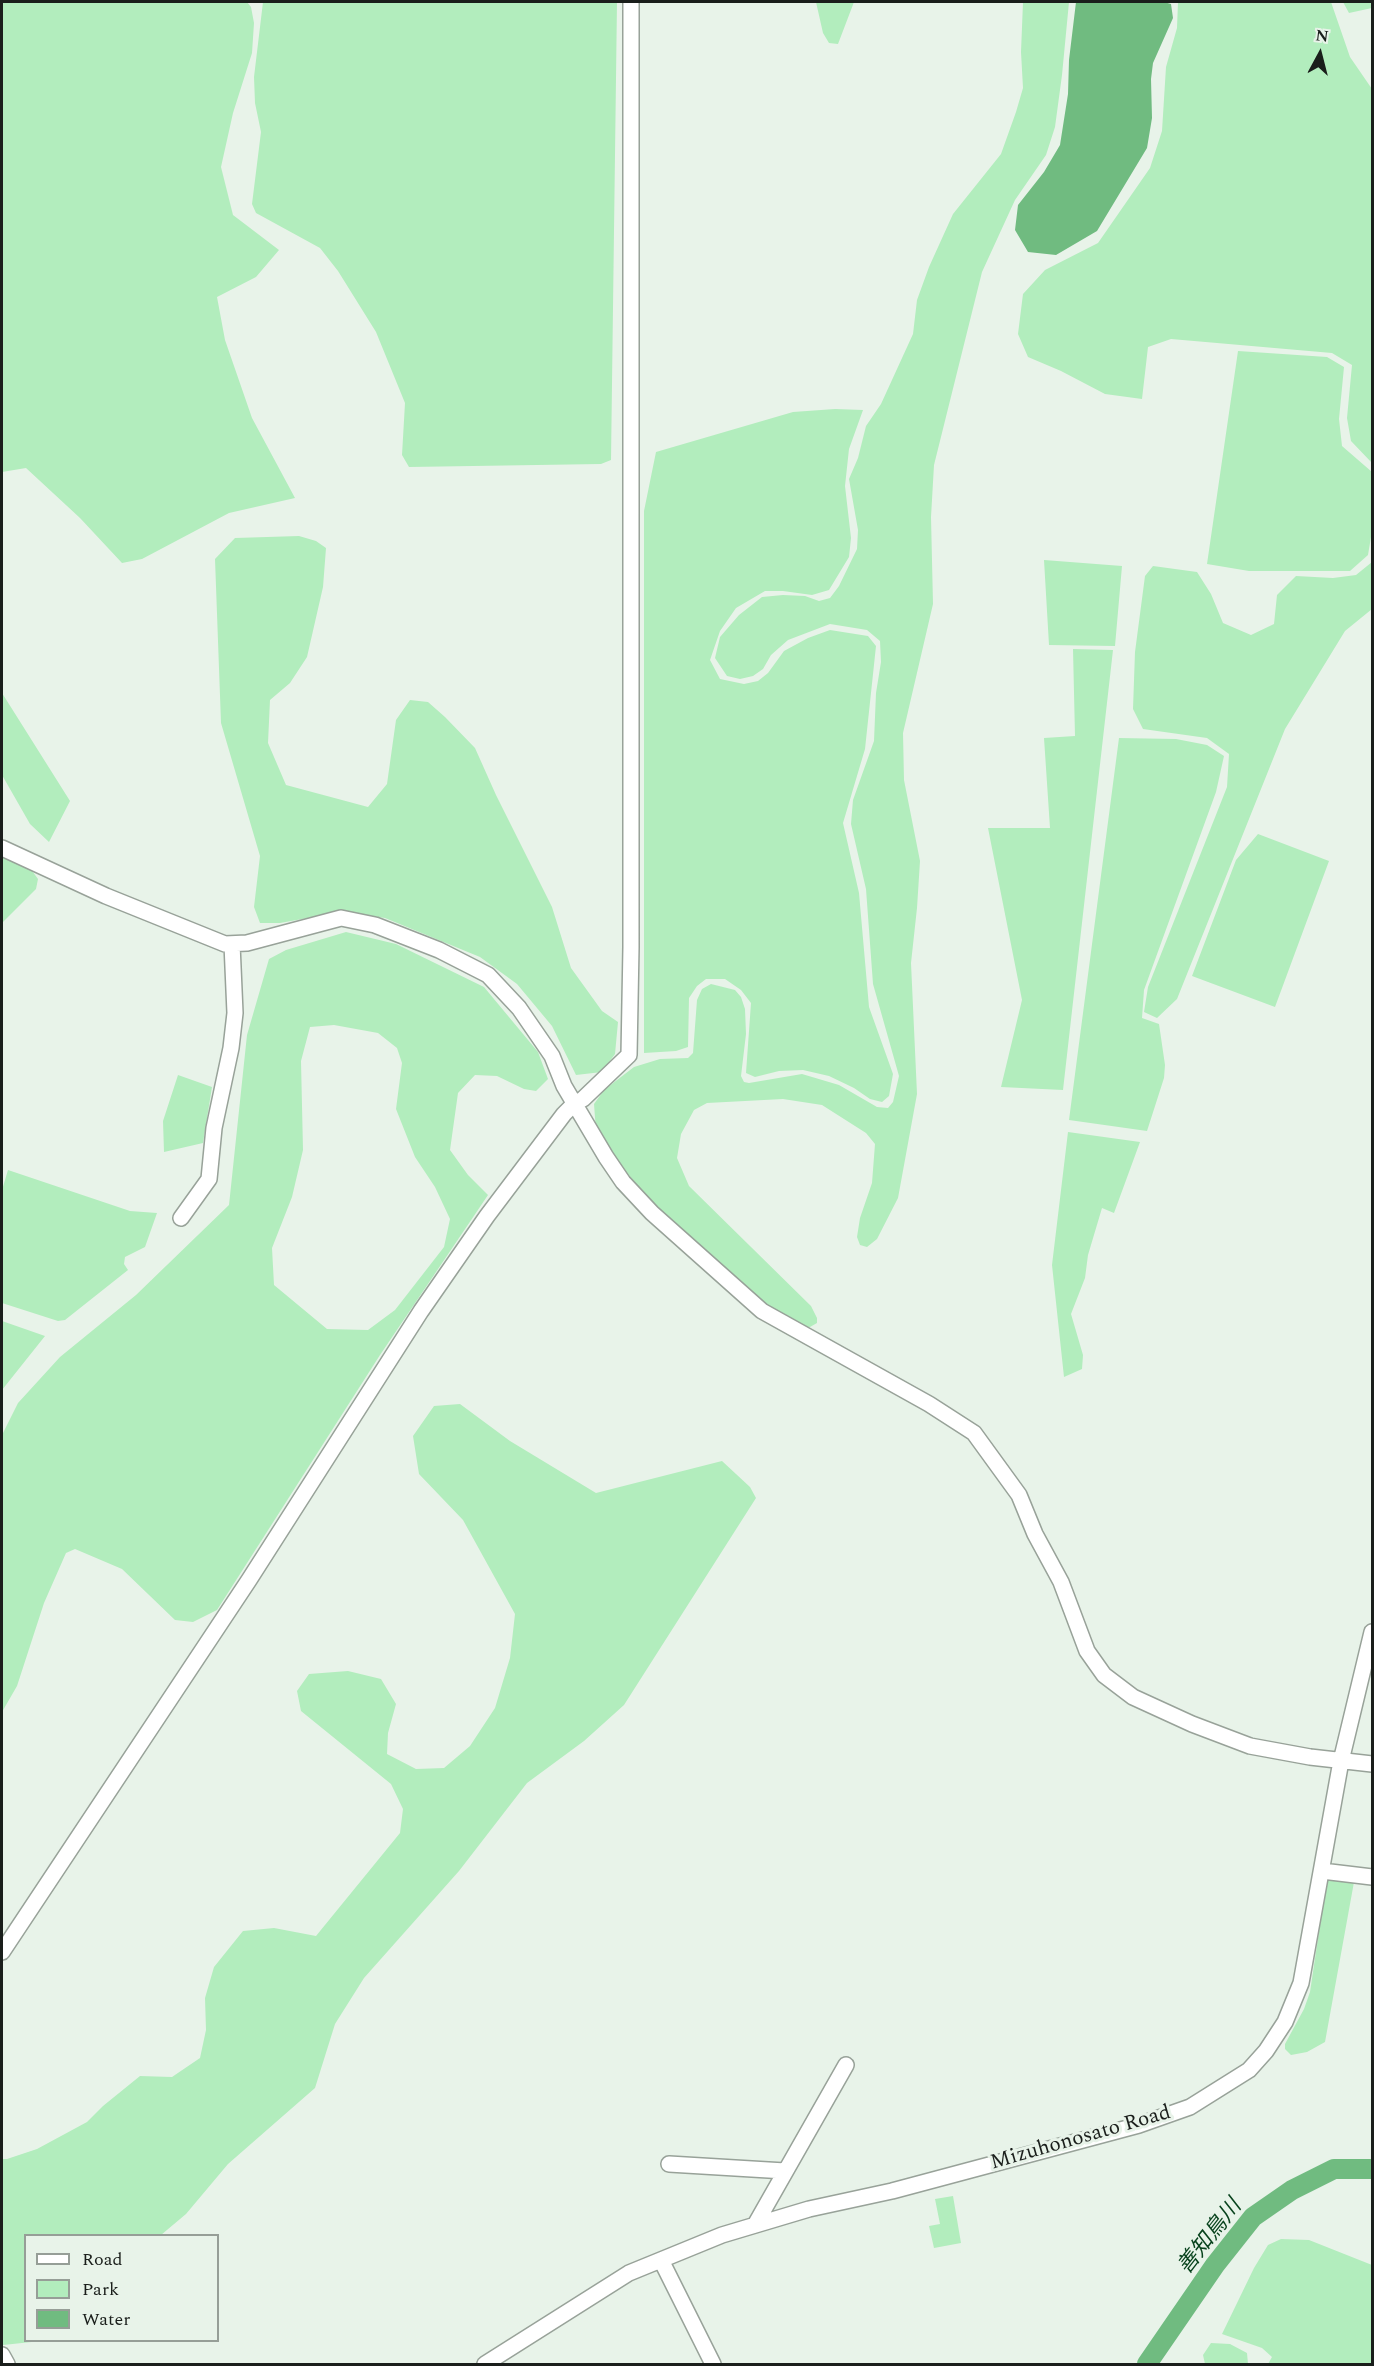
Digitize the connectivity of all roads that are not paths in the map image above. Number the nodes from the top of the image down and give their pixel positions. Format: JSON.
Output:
{"nodes":[{"id":1,"x":631,"y":2,"type":"edge"},
{"id":2,"x":2,"y":848,"type":"edge"},
{"id":3,"x":232,"y":944,"type":"junction"},
{"id":4,"x":574,"y":1104,"type":"junction"},
{"id":5,"x":182,"y":1218,"type":"dead end"},
{"id":6,"x":1372,"y":1632,"type":"edge"},
{"id":7,"x":1341,"y":1761,"type":"junction"},
{"id":8,"x":1372,"y":1764,"type":"edge"},
{"id":9,"x":1322,"y":1871,"type":"junction"},
{"id":10,"x":1372,"y":1877,"type":"edge"},
{"id":11,"x":2,"y":1952,"type":"edge"},
{"id":12,"x":846,"y":2065,"type":"dead end"},
{"id":13,"x":669,"y":2164,"type":"dead end"},
{"id":14,"x":785,"y":2171,"type":"junction"},
{"id":15,"x":754,"y":2225,"type":"junction"},
{"id":16,"x":661,"y":2260,"type":"junction"},
{"id":17,"x":2,"y":2355,"type":"edge"},
{"id":18,"x":7,"y":2364,"type":"edge"},
{"id":19,"x":484,"y":2364,"type":"edge"},
{"id":20,"x":713,"y":2364,"type":"edge"}],
"edges":[{"from":1,"to":4,"type":"street"},
{"from":2,"to":3,"type":"street"},
{"from":3,"to":4,"type":"street"},
{"from":3,"to":5,"type":"street"},
{"from":4,"to":7,"type":"street"},
{"from":4,"to":11,"type":"street"},
{"from":6,"to":7,"type":"street","name":"Mizuhonosato Road"},
{"from":7,"to":8,"type":"street"},
{"from":7,"to":9,"type":"street","name":"Mizuhonosato Road"},
{"from":9,"to":10,"type":"street"},
{"from":9,"to":15,"type":"street","name":"Mizuhonosato Road"},
{"from":12,"to":14,"type":"street"},
{"from":13,"to":14,"type":"street"},
{"from":14,"to":15,"type":"street"},
{"from":15,"to":16,"type":"street","name":"Mizuhonosato Road"},
{"from":16,"to":19,"type":"street","name":"Mizuhonosato Road"},
{"from":16,"to":20,"type":"street"},
{"from":17,"to":18,"type":"street"}]}
